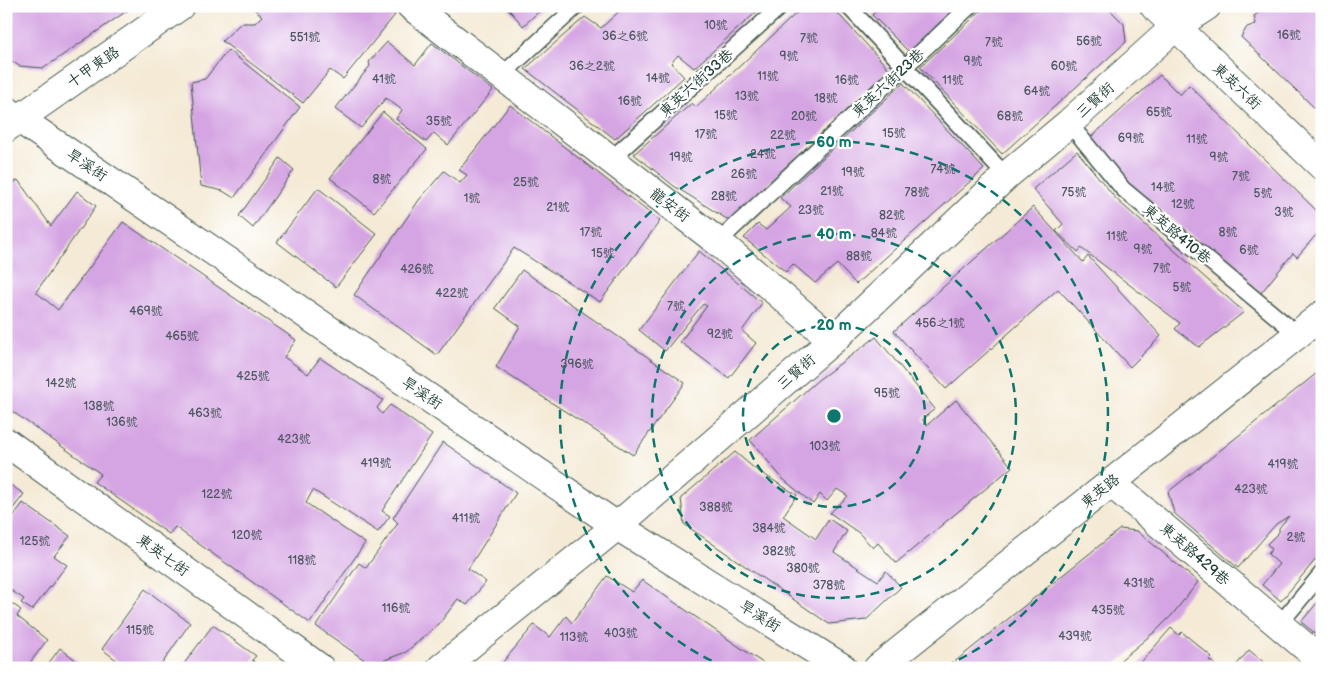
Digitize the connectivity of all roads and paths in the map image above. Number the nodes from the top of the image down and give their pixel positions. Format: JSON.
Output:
{"nodes":[{"id":1,"x":180,"y":6,"type":"edge"},
{"id":2,"x":410,"y":6,"type":"edge"},
{"id":3,"x":577,"y":6,"type":"edge"},
{"id":4,"x":781,"y":6,"type":"edge"},
{"id":5,"x":848,"y":6,"type":"edge"},
{"id":6,"x":970,"y":6,"type":"edge"},
{"id":7,"x":1154,"y":6,"type":"edge"},
{"id":8,"x":1207,"y":6,"type":"edge"},
{"id":9,"x":1175,"y":27,"type":"junction"},
{"id":10,"x":904,"y":68,"type":"junction"},
{"id":11,"x":502,"y":75,"type":"junction"},
{"id":12,"x":11,"y":119,"type":"edge"},
{"id":13,"x":1069,"y":123,"type":"junction"},
{"id":14,"x":611,"y":159,"type":"junction"},
{"id":15,"x":1322,"y":166,"type":"edge"},
{"id":16,"x":1006,"y":176,"type":"junction"},
{"id":17,"x":718,"y":242,"type":"junction"},
{"id":18,"x":1322,"y":314,"type":"edge"},
{"id":19,"x":1297,"y":334,"type":"junction"},
{"id":20,"x":833,"y":340,"type":"junction"},
{"id":21,"x":6,"y":442,"type":"edge"},
{"id":22,"x":1111,"y":483,"type":"junction"},
{"id":23,"x":617,"y":526,"type":"junction"},
{"id":24,"x":1322,"y":573,"type":"edge"},
{"id":25,"x":1278,"y":626,"type":"junction"},
{"id":26,"x":1322,"y":661,"type":"edge"},
{"id":27,"x":320,"y":668,"type":"edge"},
{"id":28,"x":441,"y":668,"type":"edge"},
{"id":29,"x":842,"y":668,"type":"edge"},
{"id":30,"x":878,"y":668,"type":"edge"}],
"edges":[{"from":1,"to":12,"type":"street","name":"十甲東路"},
{"from":2,"to":11,"type":"street","name":"龍安街"},
{"from":3,"to":11,"type":"lane"},
{"from":4,"to":14,"type":"lane","name":"東英六街33巷"},
{"from":5,"to":10,"type":"lane"},
{"from":6,"to":10,"type":"lane","name":"東英六街23巷"},
{"from":7,"to":9,"type":"street","name":"東英六街"},
{"from":8,"to":9,"type":"street","name":"三賢街"},
{"from":9,"to":13,"type":"street","name":"三賢街"},
{"from":9,"to":15,"type":"street","name":"東英六街"},
{"from":10,"to":16,"type":"lane"},
{"from":10,"to":17,"type":"lane","name":"東英六街23巷"},
{"from":11,"to":14,"type":"street","name":"龍安街"},
{"from":12,"to":23,"type":"street","name":"旱溪街"},
{"from":13,"to":16,"type":"street","name":"三賢街"},
{"from":13,"to":19,"type":"lane","name":"東英路410巷"},
{"from":14,"to":17,"type":"street","name":"龍安街"},
{"from":16,"to":20,"type":"street","name":"三賢街"},
{"from":17,"to":20,"type":"street","name":"龍安街"},
{"from":18,"to":19,"type":"street","name":"東英路"},
{"from":19,"to":22,"type":"street","name":"東英路"},
{"from":20,"to":23,"type":"street","name":"三賢街"},
{"from":21,"to":27,"type":"street","name":"東英七街"},
{"from":22,"to":25,"type":"street","name":"東英路429巷"},
{"from":22,"to":30,"type":"street","name":"東英路"},
{"from":23,"to":28,"type":"street","name":"三賢街"},
{"from":23,"to":29,"type":"street","name":"旱溪街"},
{"from":24,"to":25,"type":"lane"},
{"from":25,"to":26,"type":"street","name":"東英路429巷"}]}
